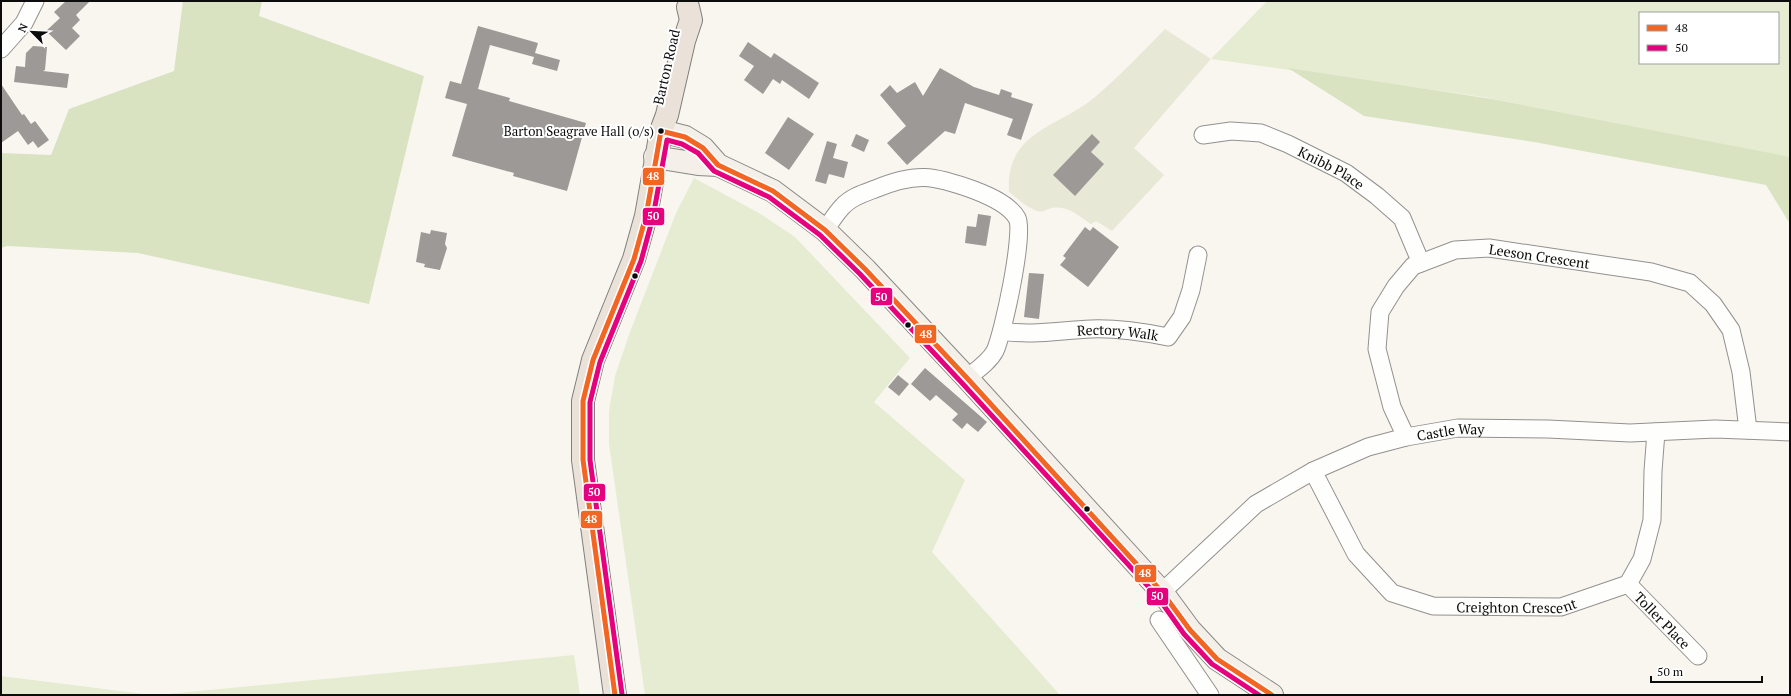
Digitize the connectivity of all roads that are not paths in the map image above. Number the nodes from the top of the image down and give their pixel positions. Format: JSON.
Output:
{"nodes":[{"id":1,"x":35,"y":1,"type":"edge"},
{"id":2,"x":689,"y":4,"type":"edge"},
{"id":3,"x":1,"y":49,"type":"edge"},
{"id":4,"x":661,"y":130,"type":"junction"},
{"id":5,"x":1203,"y":135,"type":"dead end"},
{"id":6,"x":655,"y":157,"type":"junction"},
{"id":7,"x":718,"y":164,"type":"junction"},
{"id":8,"x":825,"y":230,"type":"junction"},
{"id":9,"x":1198,"y":255,"type":"dead end"},
{"id":10,"x":1421,"y":263,"type":"junction"},
{"id":11,"x":1002,"y":332,"type":"junction"},
{"id":12,"x":967,"y":378,"type":"junction"},
{"id":13,"x":1748,"y":430,"type":"junction"},
{"id":14,"x":1656,"y":432,"type":"junction"},
{"id":15,"x":1790,"y":432,"type":"edge"},
{"id":16,"x":1406,"y":437,"type":"junction"},
{"id":17,"x":1313,"y":472,"type":"junction"},
{"id":18,"x":1628,"y":584,"type":"junction"},
{"id":19,"x":1162,"y":592,"type":"junction"},
{"id":20,"x":1159,"y":620,"type":"dead end"},
{"id":21,"x":1698,"y":656,"type":"dead end"},
{"id":22,"x":1217,"y":659,"type":"junction"},
{"id":23,"x":1198,"y":678,"type":"junction"},
{"id":24,"x":615,"y":695,"type":"edge"},
{"id":25,"x":1210,"y":695,"type":"edge"},
{"id":26,"x":1272,"y":695,"type":"edge"}],
"edges":[{"from":1,"to":3,"type":"street"},
{"from":2,"to":4,"type":"main road","name":"Barton Road"},
{"from":4,"to":6,"type":"main road","name":"Barton Road"},
{"from":4,"to":7,"type":"street"},
{"from":5,"to":10,"type":"street","name":"Knibb Place"},
{"from":6,"to":7,"type":"street"},
{"from":6,"to":24,"type":"main road","name":"Barton Road"},
{"from":7,"to":8,"type":"street"},
{"from":8,"to":11,"type":"street"},
{"from":8,"to":12,"type":"street"},
{"from":9,"to":11,"type":"street","name":"Rectory Walk"},
{"from":10,"to":13,"type":"street","name":"Leeson Crescent"},
{"from":10,"to":16,"type":"street","name":"Leeson Crescent"},
{"from":11,"to":12,"type":"street"},
{"from":12,"to":19,"type":"street"},
{"from":13,"to":14,"type":"street","name":"Castle Way"},
{"from":13,"to":15,"type":"street","name":"Castle Way"},
{"from":14,"to":16,"type":"street","name":"Castle Way"},
{"from":14,"to":18,"type":"street"},
{"from":16,"to":17,"type":"street","name":"Castle Way"},
{"from":17,"to":18,"type":"street","name":"Creighton Crescent"},
{"from":17,"to":19,"type":"street","name":"Castle Way"},
{"from":18,"to":21,"type":"street","name":"Toller Place"},
{"from":19,"to":22,"type":"street"},
{"from":20,"to":23,"type":"street"},
{"from":22,"to":23,"type":"street"},
{"from":22,"to":26,"type":"street"},
{"from":23,"to":25,"type":"street"}]}
